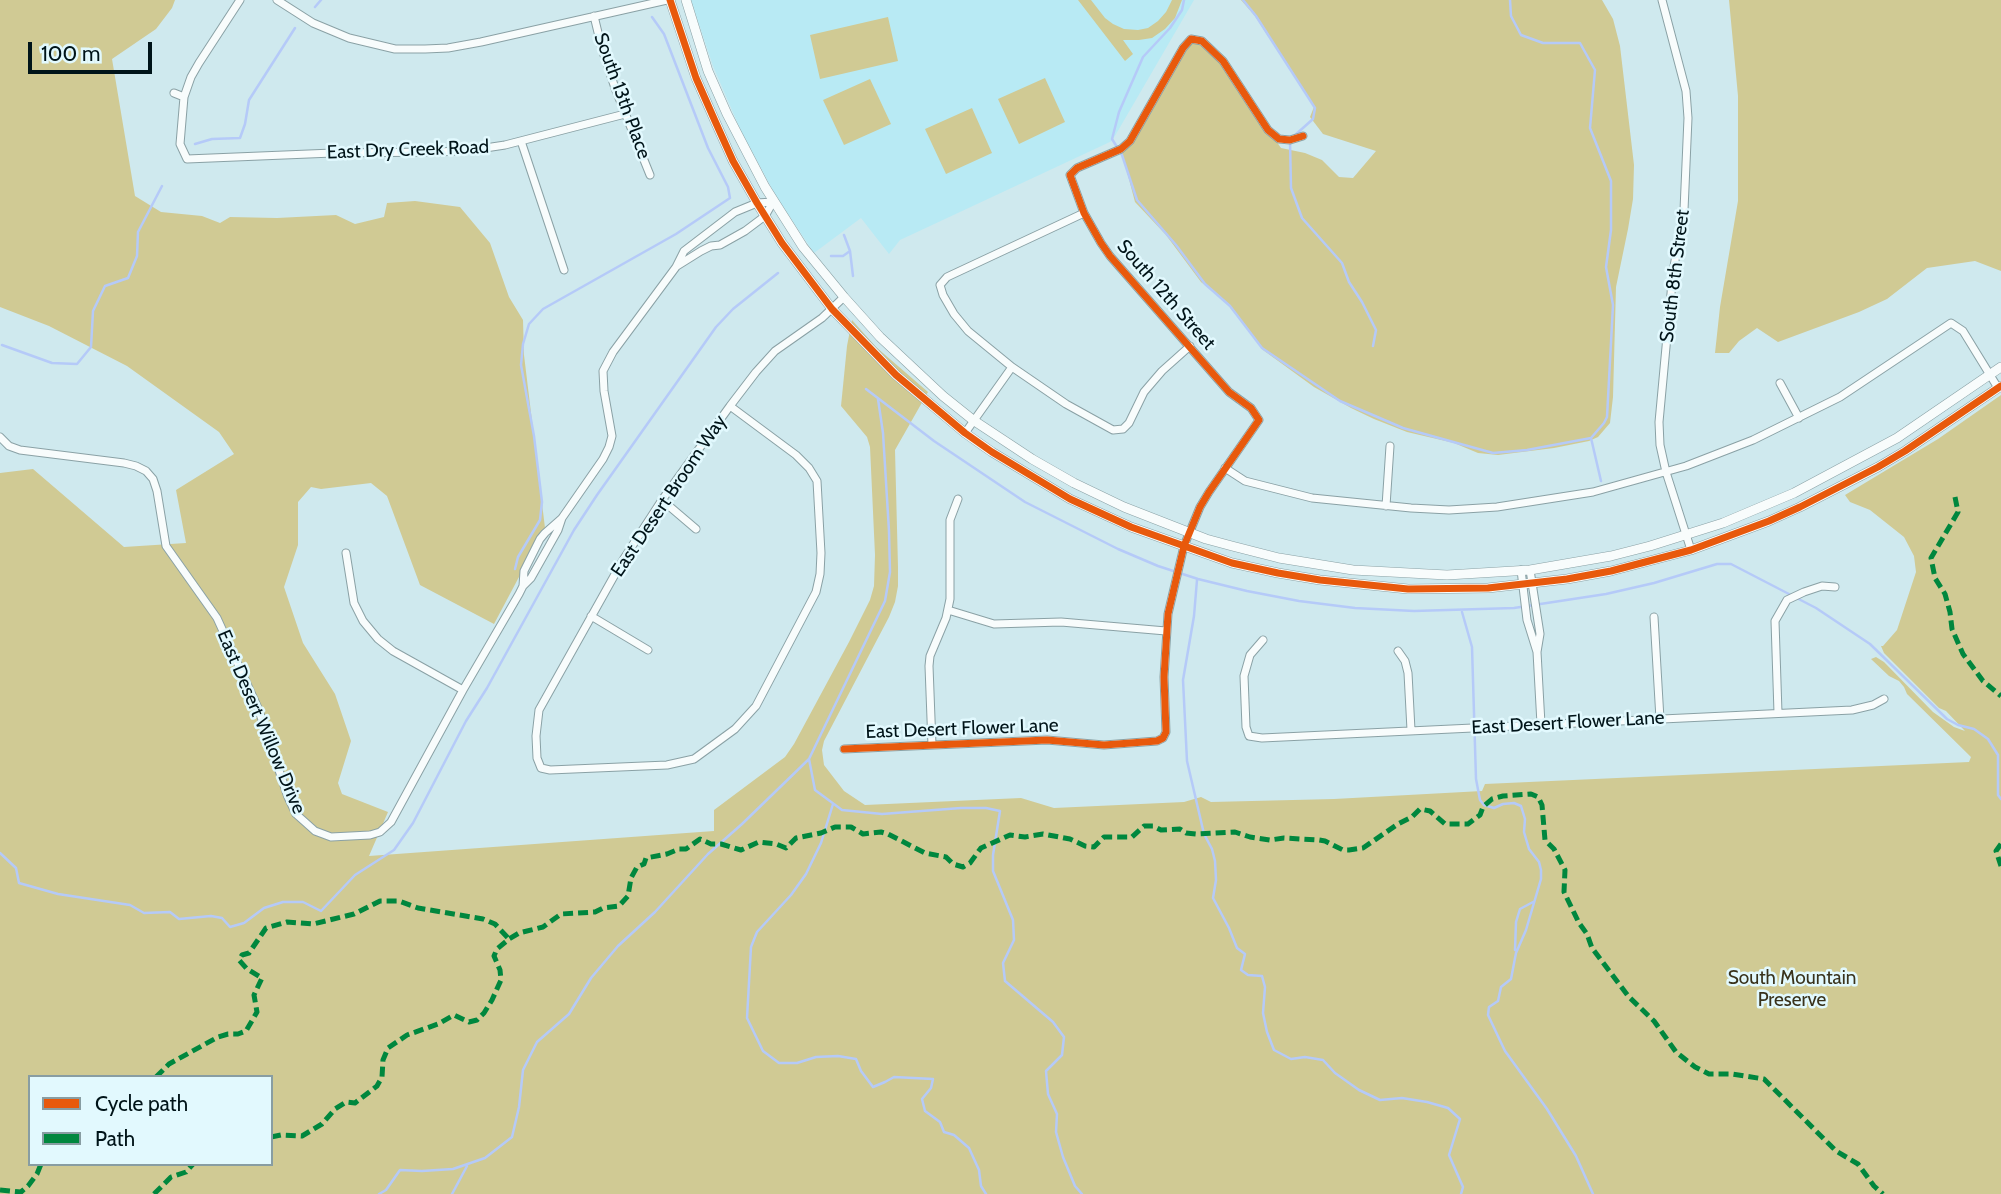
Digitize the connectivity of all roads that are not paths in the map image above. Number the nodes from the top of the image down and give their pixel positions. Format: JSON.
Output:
{"nodes":[{"id":1,"x":240,"y":0,"type":"edge"},
{"id":2,"x":277,"y":0,"type":"edge"},
{"id":3,"x":668,"y":0,"type":"edge"},
{"id":4,"x":686,"y":0,"type":"edge"},
{"id":5,"x":1661,"y":0,"type":"edge"},
{"id":6,"x":594,"y":16,"type":"junction"},
{"id":7,"x":174,"y":93,"type":"dead end"},
{"id":8,"x":184,"y":97,"type":"junction"},
{"id":9,"x":625,"y":114,"type":"junction"},
{"id":10,"x":1303,"y":136,"type":"dead end"},
{"id":11,"x":521,"y":141,"type":"junction"},
{"id":12,"x":650,"y":175,"type":"dead end"},
{"id":13,"x":773,"y":202,"type":"junction"},
{"id":14,"x":757,"y":203,"type":"junction"},
{"id":15,"x":1084,"y":213,"type":"junction"},
{"id":16,"x":765,"y":216,"type":"junction"},
{"id":17,"x":676,"y":267,"type":"junction"},
{"id":18,"x":564,"y":270,"type":"dead end"},
{"id":19,"x":844,"y":297,"type":"junction"},
{"id":20,"x":832,"y":309,"type":"junction"},
{"id":21,"x":1190,"y":346,"type":"junction"},
{"id":22,"x":1012,"y":367,"type":"junction"},
{"id":23,"x":2001,"y":367,"type":"edge"},
{"id":24,"x":1990,"y":374,"type":"junction"},
{"id":25,"x":1780,"y":383,"type":"dead end"},
{"id":26,"x":2000,"y":387,"type":"edge"},
{"id":27,"x":730,"y":406,"type":"junction"},
{"id":28,"x":1799,"y":418,"type":"junction"},
{"id":29,"x":974,"y":420,"type":"junction"},
{"id":30,"x":965,"y":433,"type":"junction"},
{"id":31,"x":0,"y":437,"type":"edge"},
{"id":32,"x":1390,"y":446,"type":"dead end"},
{"id":33,"x":1225,"y":468,"type":"junction"},
{"id":34,"x":1666,"y":472,"type":"junction"},
{"id":35,"x":958,"y":499,"type":"dead end"},
{"id":36,"x":662,"y":500,"type":"junction"},
{"id":37,"x":1386,"y":506,"type":"junction"},
{"id":38,"x":696,"y":529,"type":"dead end"},
{"id":39,"x":1189,"y":533,"type":"junction"},
{"id":40,"x":1686,"y":535,"type":"junction"},
{"id":41,"x":1184,"y":547,"type":"junction"},
{"id":42,"x":1691,"y":550,"type":"junction"},
{"id":43,"x":346,"y":553,"type":"dead end"},
{"id":44,"x":1339,"y":568,"type":"junction"},
{"id":45,"x":1526,"y":570,"type":"junction"},
{"id":46,"x":1335,"y":582,"type":"junction"},
{"id":47,"x":1528,"y":584,"type":"junction"},
{"id":48,"x":1835,"y":587,"type":"dead end"},
{"id":49,"x":948,"y":610,"type":"junction"},
{"id":50,"x":591,"y":617,"type":"junction"},
{"id":51,"x":1654,"y":617,"type":"dead end"},
{"id":52,"x":1539,"y":621,"type":"junction"},
{"id":53,"x":1528,"y":623,"type":"junction"},
{"id":54,"x":1166,"y":631,"type":"junction"},
{"id":55,"x":1263,"y":640,"type":"dead end"},
{"id":56,"x":648,"y":650,"type":"dead end"},
{"id":57,"x":1398,"y":651,"type":"dead end"},
{"id":58,"x":1537,"y":652,"type":"junction"},
{"id":59,"x":463,"y":690,"type":"junction"},
{"id":60,"x":1884,"y":699,"type":"dead end"},
{"id":61,"x":1778,"y":713,"type":"junction"},
{"id":62,"x":1660,"y":719,"type":"junction"},
{"id":63,"x":1541,"y":724,"type":"junction"},
{"id":64,"x":1411,"y":730,"type":"junction"},
{"id":65,"x":932,"y":745,"type":"junction"},
{"id":66,"x":844,"y":749,"type":"dead end"}],
"edges":[{"from":1,"to":8,"type":"street"},
{"from":2,"to":6,"type":"street"},
{"from":3,"to":6,"type":"street"},
{"from":3,"to":14,"type":"street"},
{"from":4,"to":13,"type":"street"},
{"from":5,"to":34,"type":"street","name":"South 8th Street"},
{"from":6,"to":9,"type":"street","name":"South 13th Place"},
{"from":7,"to":8,"type":"street"},
{"from":8,"to":11,"type":"street","name":"East Dry Creek Road"},
{"from":9,"to":11,"type":"street","name":"East Dry Creek Road"},
{"from":9,"to":12,"type":"street","name":"South 13th Place"},
{"from":10,"to":15,"type":"street","name":"South 12th Street"},
{"from":11,"to":18,"type":"street"},
{"from":13,"to":14,"type":"street","name":"East Desert Willow Drive"},
{"from":13,"to":16,"type":"street","name":"East Desert Willow Drive"},
{"from":13,"to":19,"type":"street"},
{"from":14,"to":16,"type":"street"},
{"from":14,"to":17,"type":"street","name":"East Desert Willow Drive"},
{"from":15,"to":21,"type":"street","name":"South 12th Street"},
{"from":15,"to":22,"type":"street"},
{"from":16,"to":17,"type":"street","name":"East Desert Willow Drive"},
{"from":16,"to":20,"type":"street"},
{"from":17,"to":59,"type":"street","name":"East Desert Willow Drive"},
{"from":19,"to":20,"type":"street","name":"East Desert Broom Way"},
{"from":19,"to":29,"type":"street"},
{"from":20,"to":27,"type":"street","name":"East Desert Broom Way"},
{"from":20,"to":30,"type":"street"},
{"from":21,"to":22,"type":"street"},
{"from":21,"to":33,"type":"street","name":"South 12th Street"},
{"from":22,"to":29,"type":"street"},
{"from":23,"to":24,"type":"street"},
{"from":24,"to":26,"type":"street"},
{"from":24,"to":28,"type":"street"},
{"from":24,"to":40,"type":"street"},
{"from":25,"to":28,"type":"street"},
{"from":26,"to":42,"type":"street"},
{"from":27,"to":36,"type":"street","name":"East Desert Broom Way"},
{"from":27,"to":50,"type":"street","name":"East Desert Broom Way"},
{"from":28,"to":34,"type":"street"},
{"from":29,"to":30,"type":"street"},
{"from":29,"to":39,"type":"street"},
{"from":30,"to":41,"type":"street"},
{"from":31,"to":59,"type":"street","name":"East Desert Willow Drive"},
{"from":32,"to":37,"type":"street"},
{"from":33,"to":37,"type":"street"},
{"from":33,"to":39,"type":"street"},
{"from":34,"to":37,"type":"street"},
{"from":34,"to":40,"type":"street","name":"South 8th Street"},
{"from":35,"to":49,"type":"street"},
{"from":36,"to":38,"type":"street"},
{"from":36,"to":50,"type":"street","name":"East Desert Broom Way"},
{"from":39,"to":41,"type":"street"},
{"from":39,"to":44,"type":"street"},
{"from":40,"to":42,"type":"street","name":"South 8th Street"},
{"from":40,"to":45,"type":"street"},
{"from":41,"to":46,"type":"street"},
{"from":41,"to":54,"type":"street"},
{"from":42,"to":47,"type":"street"},
{"from":43,"to":59,"type":"street"},
{"from":44,"to":45,"type":"street"},
{"from":44,"to":46,"type":"street"},
{"from":45,"to":47,"type":"street"},
{"from":46,"to":47,"type":"street"},
{"from":47,"to":52,"type":"street"},
{"from":47,"to":53,"type":"street"},
{"from":48,"to":61,"type":"street"},
{"from":49,"to":54,"type":"street"},
{"from":49,"to":65,"type":"street"},
{"from":50,"to":56,"type":"street"},
{"from":51,"to":62,"type":"street"},
{"from":52,"to":53,"type":"street"},
{"from":52,"to":58,"type":"street"},
{"from":53,"to":58,"type":"street"},
{"from":54,"to":65,"type":"street","name":"East Desert Flower Lane"},
{"from":55,"to":64,"type":"street","name":"East Desert Flower Lane"},
{"from":57,"to":64,"type":"street"},
{"from":58,"to":63,"type":"street"},
{"from":60,"to":61,"type":"street","name":"East Desert Flower Lane"},
{"from":61,"to":62,"type":"street","name":"East Desert Flower Lane"},
{"from":62,"to":63,"type":"street","name":"East Desert Flower Lane"},
{"from":63,"to":64,"type":"street","name":"East Desert Flower Lane"},
{"from":65,"to":66,"type":"street","name":"East Desert Flower Lane"}]}
